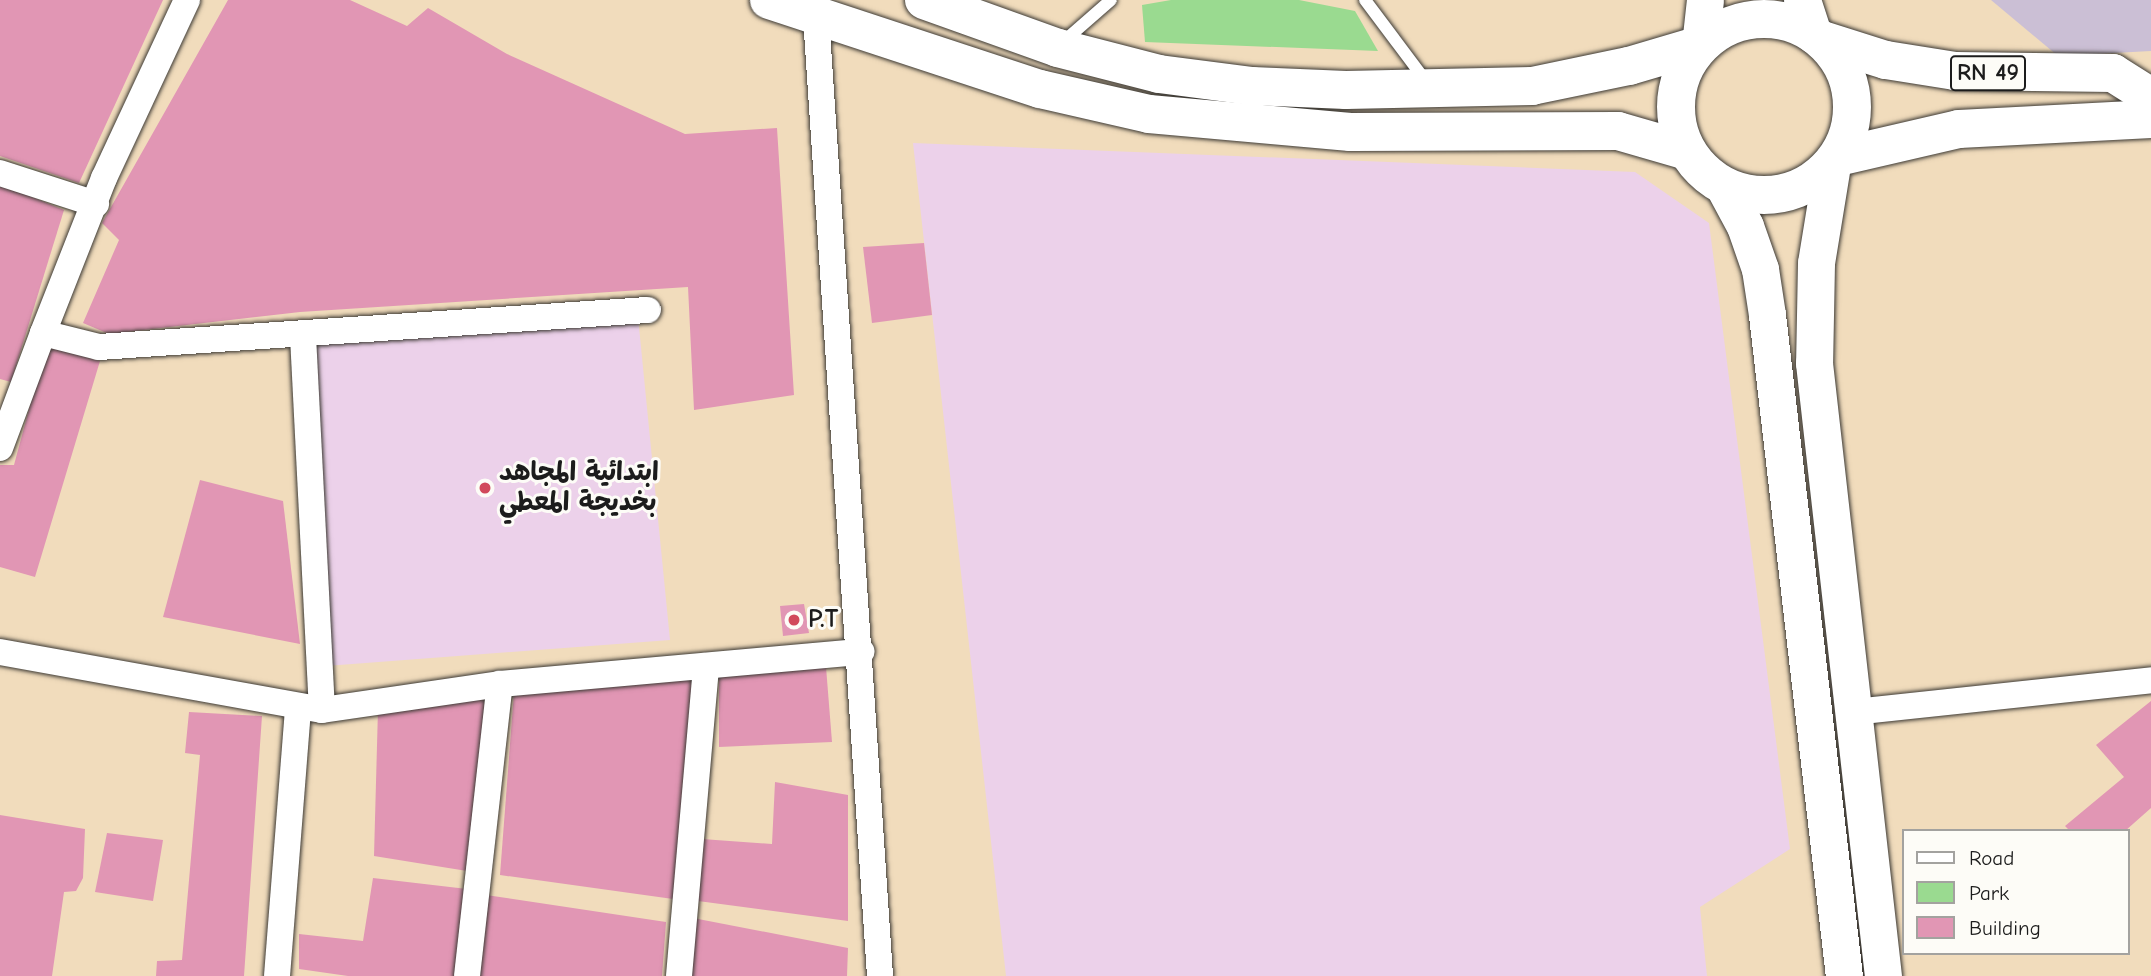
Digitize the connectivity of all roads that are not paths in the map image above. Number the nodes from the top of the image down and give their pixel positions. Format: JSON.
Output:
{"nodes":[{"id":1,"x":187,"y":0,"type":"edge"},
{"id":2,"x":769,"y":0,"type":"edge"},
{"id":3,"x":924,"y":0,"type":"edge"},
{"id":4,"x":1111,"y":0,"type":"edge"},
{"id":5,"x":1365,"y":0,"type":"edge"},
{"id":6,"x":1705,"y":0,"type":"edge"},
{"id":7,"x":816,"y":17,"type":"junction"},
{"id":8,"x":1812,"y":24,"type":"edge"},
{"id":9,"x":1700,"y":45,"type":"junction"},
{"id":10,"x":1058,"y":48,"type":"junction"},
{"id":11,"x":1432,"y":89,"type":"junction"},
{"id":12,"x":2151,"y":97,"type":"edge"},
{"id":13,"x":2151,"y":119,"type":"edge"},
{"id":14,"x":1687,"y":151,"type":"junction"},
{"id":15,"x":1835,"y":161,"type":"junction"},
{"id":16,"x":0,"y":173,"type":"edge"},
{"id":17,"x":1724,"y":187,"type":"junction"},
{"id":18,"x":96,"y":204,"type":"junction"},
{"id":19,"x":648,"y":310,"type":"dead end"},
{"id":20,"x":43,"y":332,"type":"junction"},
{"id":21,"x":303,"y":336,"type":"junction"},
{"id":22,"x":0,"y":448,"type":"edge"},
{"id":23,"x":0,"y":652,"type":"edge"},
{"id":24,"x":862,"y":652,"type":"junction"},
{"id":25,"x":706,"y":666,"type":"junction"},
{"id":26,"x":2151,"y":680,"type":"edge"},
{"id":27,"x":500,"y":684,"type":"junction"},
{"id":28,"x":310,"y":708,"type":"junction"},
{"id":29,"x":1854,"y":712,"type":"junction"},
{"id":30,"x":277,"y":976,"type":"edge"},
{"id":31,"x":467,"y":976,"type":"edge"},
{"id":32,"x":679,"y":976,"type":"edge"},
{"id":33,"x":880,"y":976,"type":"edge"},
{"id":34,"x":1844,"y":976,"type":"edge"},
{"id":35,"x":1884,"y":976,"type":"edge"}],
"edges":[{"from":1,"to":18,"type":"street"},
{"from":2,"to":7,"type":"highway"},
{"from":3,"to":10,"type":"highway"},
{"from":4,"to":10,"type":"lane"},
{"from":5,"to":11,"type":"lane"},
{"from":6,"to":9,"type":"main road"},
{"from":7,"to":14,"type":"highway"},
{"from":7,"to":24,"type":"street"},
{"from":8,"to":9,"type":"highway"},
{"from":8,"to":12,"type":"highway","number":"RN 49"},
{"from":8,"to":15,"type":"highway"},
{"from":9,"to":11,"type":"highway"},
{"from":9,"to":14,"type":"highway"},
{"from":10,"to":11,"type":"highway"},
{"from":13,"to":15,"type":"highway","number":"RN 49"},
{"from":14,"to":17,"type":"highway"},
{"from":15,"to":17,"type":"highway"},
{"from":15,"to":29,"type":"main road"},
{"from":16,"to":18,"type":"street"},
{"from":17,"to":34,"type":"main road"},
{"from":18,"to":20,"type":"street"},
{"from":19,"to":21,"type":"street"},
{"from":20,"to":21,"type":"street"},
{"from":20,"to":22,"type":"street"},
{"from":21,"to":28,"type":"street"},
{"from":23,"to":28,"type":"street"},
{"from":24,"to":25,"type":"street"},
{"from":24,"to":33,"type":"street"},
{"from":25,"to":27,"type":"street"},
{"from":25,"to":32,"type":"street"},
{"from":26,"to":29,"type":"street"},
{"from":27,"to":28,"type":"street"},
{"from":27,"to":31,"type":"street"},
{"from":28,"to":30,"type":"street"},
{"from":29,"to":35,"type":"main road"}]}
